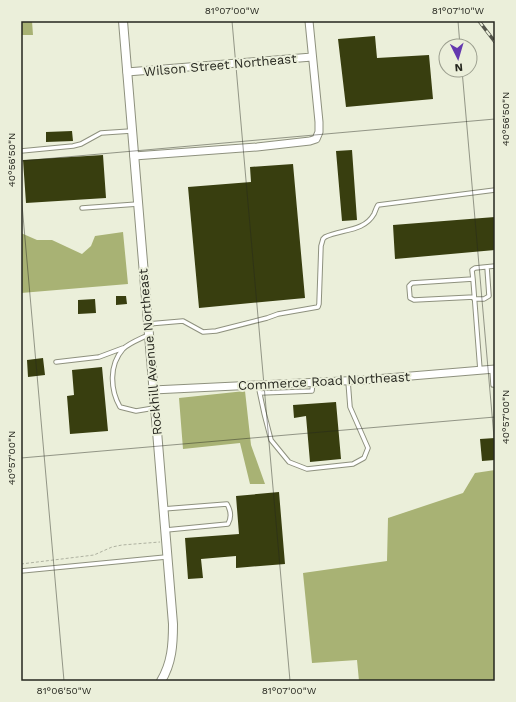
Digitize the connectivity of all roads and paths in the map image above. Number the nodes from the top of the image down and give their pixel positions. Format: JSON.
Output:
{"nodes":[{"id":1,"x":123,"y":21,"type":"edge"},
{"id":2,"x":309,"y":21,"type":"edge"},
{"id":3,"x":312,"y":57,"type":"junction"},
{"id":4,"x":127,"y":72,"type":"junction"},
{"id":5,"x":132,"y":131,"type":"junction"},
{"id":6,"x":21,"y":151,"type":"edge"},
{"id":7,"x":134,"y":156,"type":"junction"},
{"id":8,"x":495,"y":190,"type":"edge"},
{"id":9,"x":138,"y":204,"type":"junction"},
{"id":10,"x":82,"y":208,"type":"dead end"},
{"id":11,"x":487,"y":266,"type":"junction"},
{"id":12,"x":495,"y":266,"type":"edge"},
{"id":13,"x":473,"y":279,"type":"junction"},
{"id":14,"x":474,"y":298,"type":"junction"},
{"id":15,"x":148,"y":324,"type":"junction"},
{"id":16,"x":149,"y":335,"type":"junction"},
{"id":17,"x":124,"y":348,"type":"junction"},
{"id":18,"x":56,"y":362,"type":"dead end"},
{"id":19,"x":494,"y":369,"type":"edge"},
{"id":20,"x":480,"y":370,"type":"junction"},
{"id":21,"x":348,"y":381,"type":"junction"},
{"id":22,"x":495,"y":385,"type":"edge"},
{"id":23,"x":259,"y":389,"type":"junction"},
{"id":24,"x":153,"y":390,"type":"junction"},
{"id":25,"x":155,"y":408,"type":"junction"},
{"id":26,"x":163,"y":508,"type":"junction"},
{"id":27,"x":165,"y":530,"type":"junction"},
{"id":28,"x":166,"y":542,"type":"junction"},
{"id":29,"x":168,"y":557,"type":"junction"},
{"id":30,"x":21,"y":564,"type":"edge"},
{"id":31,"x":21,"y":571,"type":"edge"},
{"id":32,"x":165,"y":680,"type":"edge"}],
"edges":[{"from":1,"to":4,"type":"street","name":"Rockhill Avenue Northeast"},
{"from":2,"to":3,"type":"street"},
{"from":3,"to":4,"type":"street","name":"Wilson Street Northeast"},
{"from":3,"to":7,"type":"street"},
{"from":4,"to":5,"type":"street","name":"Rockhill Avenue Northeast"},
{"from":5,"to":6,"type":"lane"},
{"from":5,"to":7,"type":"street","name":"Rockhill Avenue Northeast"},
{"from":7,"to":9,"type":"street","name":"Rockhill Avenue Northeast"},
{"from":8,"to":15,"type":"lane"},
{"from":9,"to":10,"type":"lane"},
{"from":9,"to":15,"type":"street","name":"Rockhill Avenue Northeast"},
{"from":11,"to":12,"type":"lane"},
{"from":11,"to":13,"type":"lane"},
{"from":11,"to":14,"type":"lane"},
{"from":13,"to":14,"type":"lane"},
{"from":13,"to":14,"type":"lane"},
{"from":14,"to":20,"type":"lane"},
{"from":15,"to":16,"type":"street","name":"Rockhill Avenue Northeast"},
{"from":16,"to":17,"type":"lane"},
{"from":16,"to":24,"type":"street","name":"Rockhill Avenue Northeast"},
{"from":17,"to":18,"type":"lane"},
{"from":17,"to":25,"type":"lane"},
{"from":19,"to":20,"type":"street","name":"Commerce Road Northeast"},
{"from":19,"to":22,"type":"lane"},
{"from":20,"to":21,"type":"street","name":"Commerce Road Northeast"},
{"from":21,"to":23,"type":"street","name":"Commerce Road Northeast"},
{"from":21,"to":23,"type":"lane"},
{"from":23,"to":24,"type":"street","name":"Commerce Road Northeast"},
{"from":24,"to":25,"type":"street","name":"Rockhill Avenue Northeast"},
{"from":25,"to":26,"type":"street","name":"Rockhill Avenue Northeast"},
{"from":26,"to":27,"type":"street","name":"Rockhill Avenue Northeast"},
{"from":26,"to":27,"type":"lane"},
{"from":27,"to":28,"type":"street","name":"Rockhill Avenue Northeast"},
{"from":28,"to":29,"type":"street","name":"Rockhill Avenue Northeast"},
{"from":28,"to":30,"type":"path"},
{"from":29,"to":31,"type":"lane"},
{"from":29,"to":32,"type":"street","name":"Rockhill Avenue Northeast"}]}
